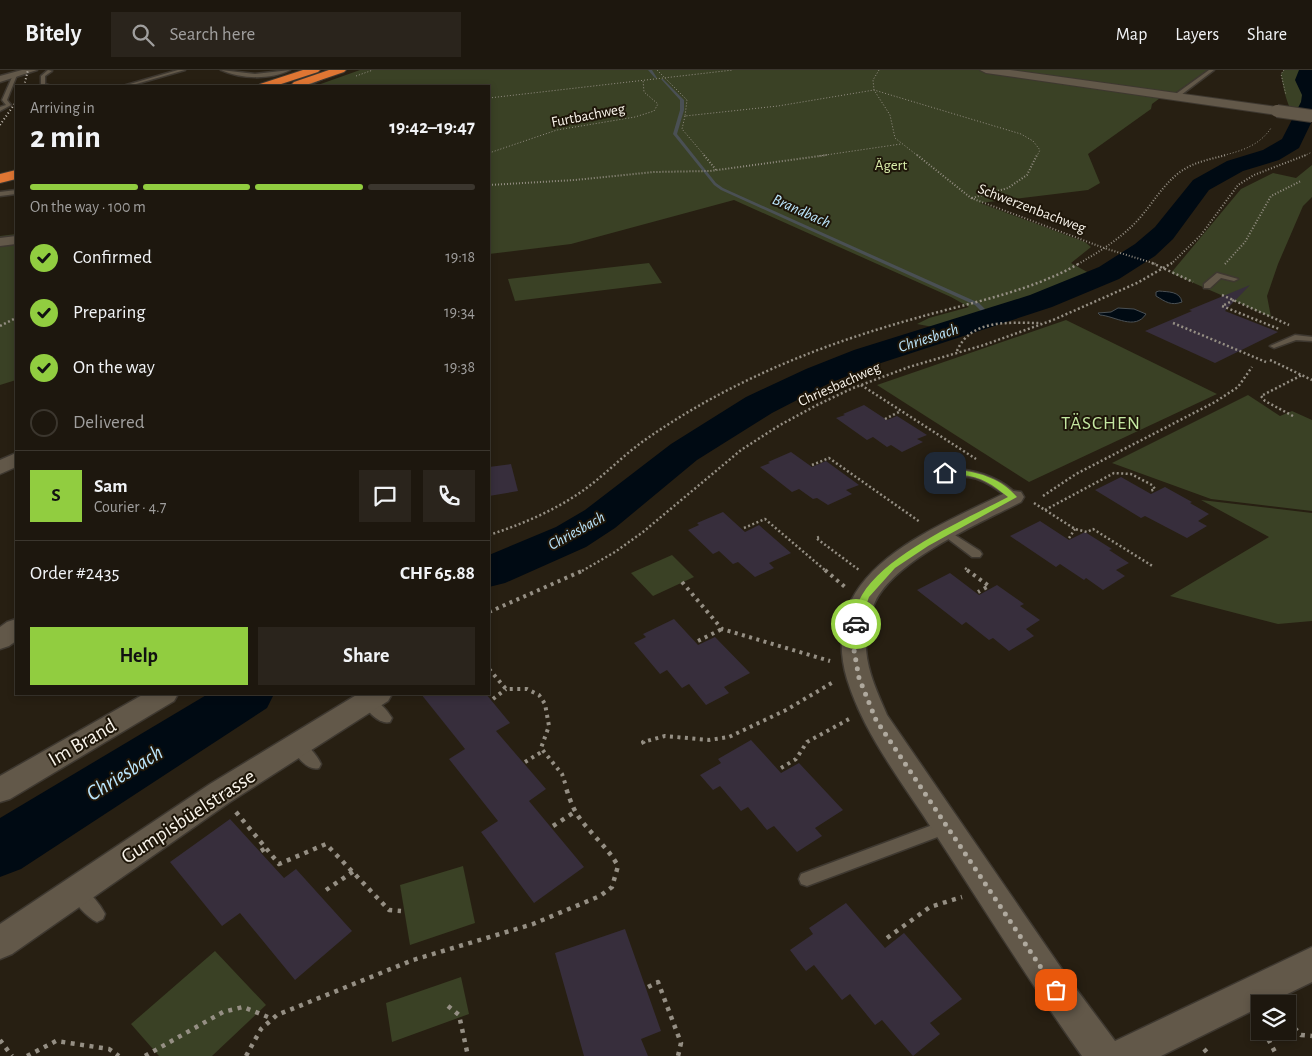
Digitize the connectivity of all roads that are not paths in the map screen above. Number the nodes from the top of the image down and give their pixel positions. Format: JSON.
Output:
{"nodes":[{"id":1,"x":32,"y":70,"type":"edge"},
{"id":2,"x":50,"y":70,"type":"edge"},
{"id":3,"x":183,"y":70,"type":"edge"},
{"id":4,"x":206,"y":70,"type":"edge"},
{"id":5,"x":223,"y":70,"type":"edge"},
{"id":6,"x":288,"y":70,"type":"edge"},
{"id":7,"x":314,"y":70,"type":"edge"},
{"id":8,"x":340,"y":70,"type":"edge"},
{"id":9,"x":986,"y":70,"type":"edge"},
{"id":10,"x":1212,"y":70,"type":"edge"},
{"id":11,"x":213,"y":72,"type":"dead end"},
{"id":12,"x":16,"y":75,"type":"junction"},
{"id":13,"x":0,"y":80,"type":"edge"},
{"id":14,"x":43,"y":85,"type":"edge"},
{"id":15,"x":129,"y":85,"type":"edge"},
{"id":16,"x":267,"y":85,"type":"edge"},
{"id":17,"x":295,"y":85,"type":"edge"},
{"id":18,"x":306,"y":85,"type":"edge"},
{"id":19,"x":1175,"y":97,"type":"junction"},
{"id":20,"x":0,"y":109,"type":"edge"},
{"id":21,"x":1312,"y":116,"type":"edge"},
{"id":22,"x":15,"y":163,"type":"edge"},
{"id":23,"x":0,"y":168,"type":"edge"},
{"id":24,"x":15,"y":174,"type":"edge"},
{"id":25,"x":0,"y":179,"type":"edge"},
{"id":26,"x":15,"y":192,"type":"edge"},
{"id":27,"x":0,"y":194,"type":"edge"},
{"id":28,"x":15,"y":240,"type":"edge"},
{"id":29,"x":0,"y":242,"type":"edge"},
{"id":30,"x":1234,"y":279,"type":"dead end"},
{"id":31,"x":1207,"y":286,"type":"dead end"},
{"id":32,"x":1312,"y":339,"type":"edge"},
{"id":33,"x":1274,"y":346,"type":"dead end"},
{"id":34,"x":936,"y":477,"type":"dead end"},
{"id":35,"x":1012,"y":493,"type":"joint"},
{"id":36,"x":947,"y":533,"type":"junction"},
{"id":37,"x":976,"y":554,"type":"dead end"},
{"id":38,"x":15,"y":629,"type":"edge"},
{"id":39,"x":0,"y":640,"type":"edge"},
{"id":40,"x":163,"y":695,"type":"edge"},
{"id":41,"x":377,"y":704,"type":"edge"},
{"id":42,"x":0,"y":790,"type":"edge"},
{"id":43,"x":946,"y":826,"type":"junction"},
{"id":44,"x":807,"y":879,"type":"dead end"},
{"id":45,"x":76,"y":890,"type":"junction"},
{"id":46,"x":97,"y":914,"type":"dead end"},
{"id":47,"x":0,"y":943,"type":"edge"},
{"id":48,"x":1312,"y":964,"type":"edge"},
{"id":49,"x":1104,"y":1056,"type":"edge"},
{"id":50,"x":1124,"y":1056,"type":"edge"}],
"edges":[{"from":1,"to":12,"type":"street"},
{"from":2,"to":14,"type":"lane"},
{"from":3,"to":15,"type":"lane"},
{"from":4,"to":11,"type":"lane"},
{"from":5,"to":6,"type":"lane"},
{"from":7,"to":16,"type":"highway"},
{"from":8,"to":17,"type":"highway"},
{"from":8,"to":18,"type":"lane"},
{"from":9,"to":19,"type":"street"},
{"from":10,"to":19,"type":"lane"},
{"from":12,"to":13,"type":"street"},
{"from":12,"to":20,"type":"lane"},
{"from":19,"to":21,"type":"street","bridge":true},
{"from":22,"to":23,"type":"highway"},
{"from":24,"to":25,"type":"highway"},
{"from":26,"to":27,"type":"lane"},
{"from":28,"to":29,"type":"street"},
{"from":30,"to":31,"type":"lane"},
{"from":32,"to":33,"type":"lane"},
{"from":34,"to":35,"type":"lane"},
{"from":35,"to":36,"type":"street"},
{"from":36,"to":37,"type":"lane"},
{"from":36,"to":43,"type":"street"},
{"from":38,"to":39,"type":"street"},
{"from":40,"to":42,"type":"street","name":"Im Brand"},
{"from":41,"to":45,"type":"street","name":"Gumpisbüelstrasse"},
{"from":43,"to":44,"type":"lane"},
{"from":43,"to":49,"type":"street"},
{"from":45,"to":46,"type":"lane"},
{"from":45,"to":47,"type":"street","name":"Gumpisbüelstrasse"},
{"from":48,"to":50,"type":"street"}]}
